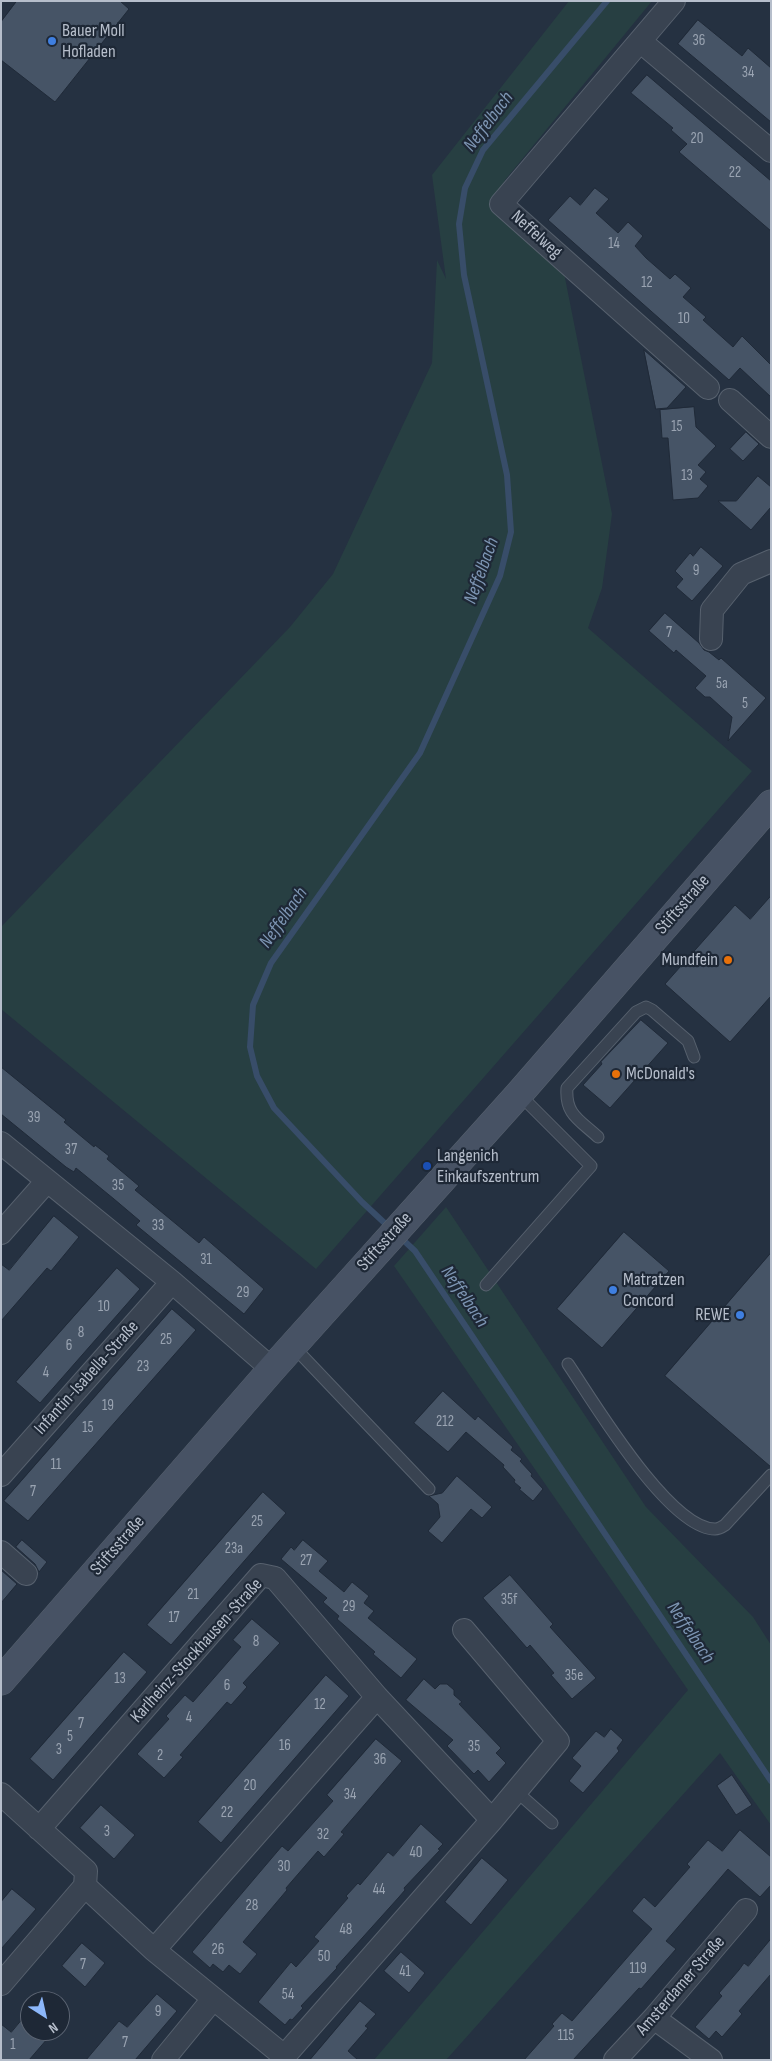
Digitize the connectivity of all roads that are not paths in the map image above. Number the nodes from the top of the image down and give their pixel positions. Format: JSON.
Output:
{"nodes":[{"id":1,"x":674,"y":1,"type":"edge"},
{"id":2,"x":640,"y":41,"type":"junction"},
{"id":3,"x":771,"y":151,"type":"edge"},
{"id":4,"x":708,"y":388,"type":"dead end"},
{"id":5,"x":730,"y":400,"type":"dead end"},
{"id":6,"x":771,"y":437,"type":"edge"},
{"id":7,"x":771,"y":561,"type":"edge"},
{"id":8,"x":711,"y":640,"type":"dead end"},
{"id":9,"x":771,"y":804,"type":"edge"},
{"id":10,"x":694,"y":1057,"type":"dead end"},
{"id":11,"x":519,"y":1094,"type":"junction"},
{"id":12,"x":598,"y":1137,"type":"dead end"},
{"id":13,"x":1,"y":1143,"type":"edge"},
{"id":14,"x":47,"y":1181,"type":"junction"},
{"id":15,"x":1,"y":1233,"type":"edge"},
{"id":16,"x":172,"y":1282,"type":"junction"},
{"id":17,"x":486,"y":1285,"type":"dead end"},
{"id":18,"x":292,"y":1346,"type":"junction"},
{"id":19,"x":568,"y":1364,"type":"dead end"},
{"id":20,"x":272,"y":1370,"type":"junction"},
{"id":21,"x":1,"y":1475,"type":"edge"},
{"id":22,"x":771,"y":1475,"type":"edge"},
{"id":23,"x":430,"y":1489,"type":"dead end"},
{"id":24,"x":1,"y":1552,"type":"edge"},
{"id":25,"x":26,"y":1574,"type":"dead end"},
{"id":26,"x":464,"y":1630,"type":"dead end"},
{"id":27,"x":1,"y":1681,"type":"edge"},
{"id":28,"x":377,"y":1697,"type":"junction"},
{"id":29,"x":517,"y":1792,"type":"junction"},
{"id":30,"x":1,"y":1794,"type":"edge"},
{"id":31,"x":492,"y":1820,"type":"junction"},
{"id":32,"x":552,"y":1823,"type":"dead end"},
{"id":33,"x":39,"y":1830,"type":"junction"},
{"id":34,"x":85,"y":1886,"type":"junction"},
{"id":35,"x":746,"y":1910,"type":"dead end"},
{"id":36,"x":154,"y":1950,"type":"junction"},
{"id":37,"x":1,"y":1984,"type":"edge"},
{"id":38,"x":213,"y":1999,"type":"junction"},
{"id":39,"x":654,"y":2018,"type":"junction"},
{"id":40,"x":282,"y":2058,"type":"edge"},
{"id":41,"x":163,"y":2060,"type":"edge"},
{"id":42,"x":615,"y":2060,"type":"edge"},
{"id":43,"x":711,"y":2060,"type":"edge"}],
"edges":[{"from":1,"to":2,"type":"street","name":"Neffelweg"},
{"from":2,"to":3,"type":"street"},
{"from":2,"to":4,"type":"street","name":"Neffelweg"},
{"from":5,"to":6,"type":"street"},
{"from":7,"to":8,"type":"street"},
{"from":9,"to":11,"type":"street","name":"Stiftsstraße"},
{"from":10,"to":12,"type":"lane"},
{"from":11,"to":17,"type":"lane"},
{"from":11,"to":18,"type":"street","name":"Stiftsstraße"},
{"from":13,"to":14,"type":"street"},
{"from":14,"to":15,"type":"street"},
{"from":14,"to":16,"type":"street"},
{"from":16,"to":20,"type":"street"},
{"from":16,"to":21,"type":"street","name":"Infantin-Isabella-Straße"},
{"from":18,"to":20,"type":"street","name":"Stiftsstraße"},
{"from":18,"to":23,"type":"lane"},
{"from":19,"to":22,"type":"lane"},
{"from":20,"to":27,"type":"street","name":"Stiftsstraße"},
{"from":24,"to":25,"type":"street"},
{"from":26,"to":29,"type":"street"},
{"from":28,"to":31,"type":"street","name":"Karlheinz-Stockhausen-Straße"},
{"from":28,"to":33,"type":"street","name":"Karlheinz-Stockhausen-Straße"},
{"from":28,"to":36,"type":"street"},
{"from":29,"to":31,"type":"street"},
{"from":29,"to":32,"type":"lane"},
{"from":30,"to":33,"type":"street"},
{"from":31,"to":40,"type":"street"},
{"from":33,"to":34,"type":"street"},
{"from":34,"to":36,"type":"street"},
{"from":34,"to":37,"type":"street"},
{"from":35,"to":39,"type":"street","name":"Amsterdamer Straße"},
{"from":36,"to":38,"type":"street"},
{"from":38,"to":40,"type":"street"},
{"from":38,"to":41,"type":"street"},
{"from":39,"to":42,"type":"street","name":"Amsterdamer Straße"},
{"from":39,"to":43,"type":"street"}]}
